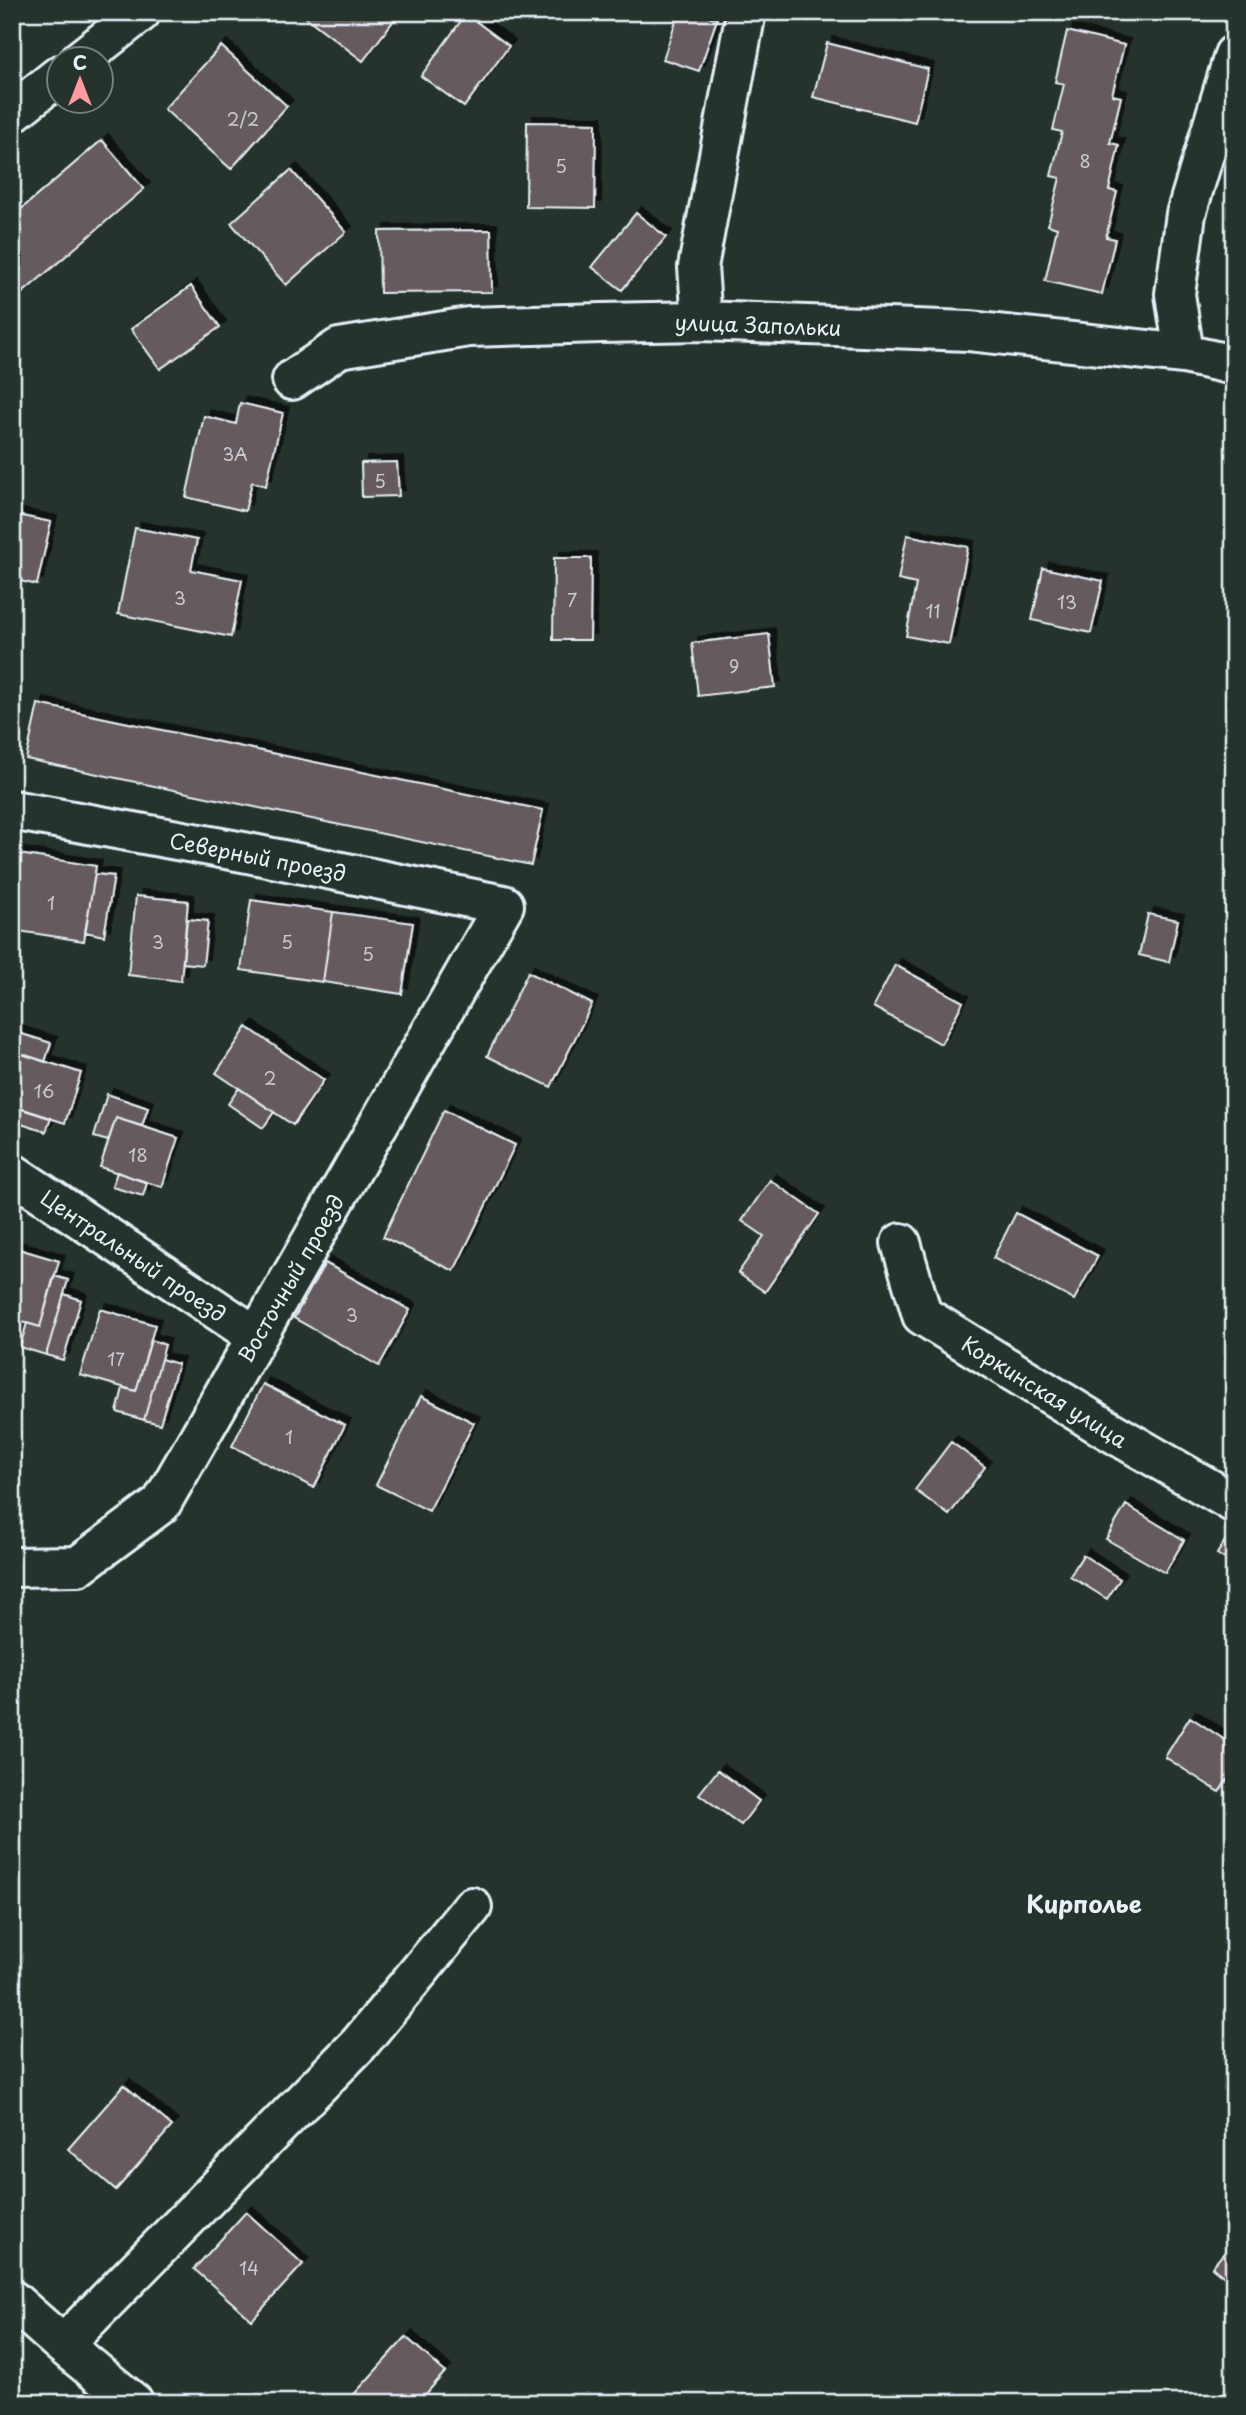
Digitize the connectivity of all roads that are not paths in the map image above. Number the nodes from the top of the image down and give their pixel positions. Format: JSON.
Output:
{"nodes":[{"id":1,"x":141,"y":12,"type":"edge"},
{"id":2,"x":746,"y":12,"type":"edge"},
{"id":3,"x":98,"y":46,"type":"edge"},
{"id":4,"x":1234,"y":55,"type":"edge"},
{"id":5,"x":46,"y":86,"type":"edge"},
{"id":6,"x":12,"y":113,"type":"edge"},
{"id":7,"x":702,"y":321,"type":"junction"},
{"id":8,"x":1184,"y":354,"type":"junction"},
{"id":9,"x":1234,"y":365,"type":"edge"},
{"id":10,"x":292,"y":380,"type":"dead end"},
{"id":11,"x":12,"y":810,"type":"edge"},
{"id":12,"x":504,"y":905,"type":"joint"},
{"id":13,"x":12,"y":1174,"type":"edge"},
{"id":14,"x":901,"y":1243,"type":"dead end"},
{"id":15,"x":256,"y":1336,"type":"junction"},
{"id":16,"x":1234,"y":1503,"type":"edge"},
{"id":17,"x":12,"y":1567,"type":"edge"},
{"id":18,"x":472,"y":1907,"type":"dead end"},
{"id":19,"x":12,"y":2300,"type":"edge"},
{"id":20,"x":63,"y":2345,"type":"junction"},
{"id":21,"x":134,"y":2403,"type":"edge"}],
"edges":[{"from":1,"to":3,"type":"street"},
{"from":2,"to":7,"type":"street"},
{"from":4,"to":8,"type":"street"},
{"from":5,"to":6,"type":"street"},
{"from":7,"to":8,"type":"street","name":"улица Запольки"},
{"from":7,"to":10,"type":"street","name":"улица Запольки"},
{"from":8,"to":9,"type":"street","name":"улица Запольки"},
{"from":11,"to":12,"type":"street","name":"Северный проезд"},
{"from":12,"to":15,"type":"street","name":"Восточный проезд"},
{"from":13,"to":15,"type":"street","name":"Центральный проезд"},
{"from":14,"to":16,"type":"street","name":"Коркинская улица"},
{"from":15,"to":17,"type":"street","name":"Восточный проезд"},
{"from":18,"to":20,"type":"street"},
{"from":19,"to":20,"type":"street"},
{"from":20,"to":21,"type":"street"}]}
